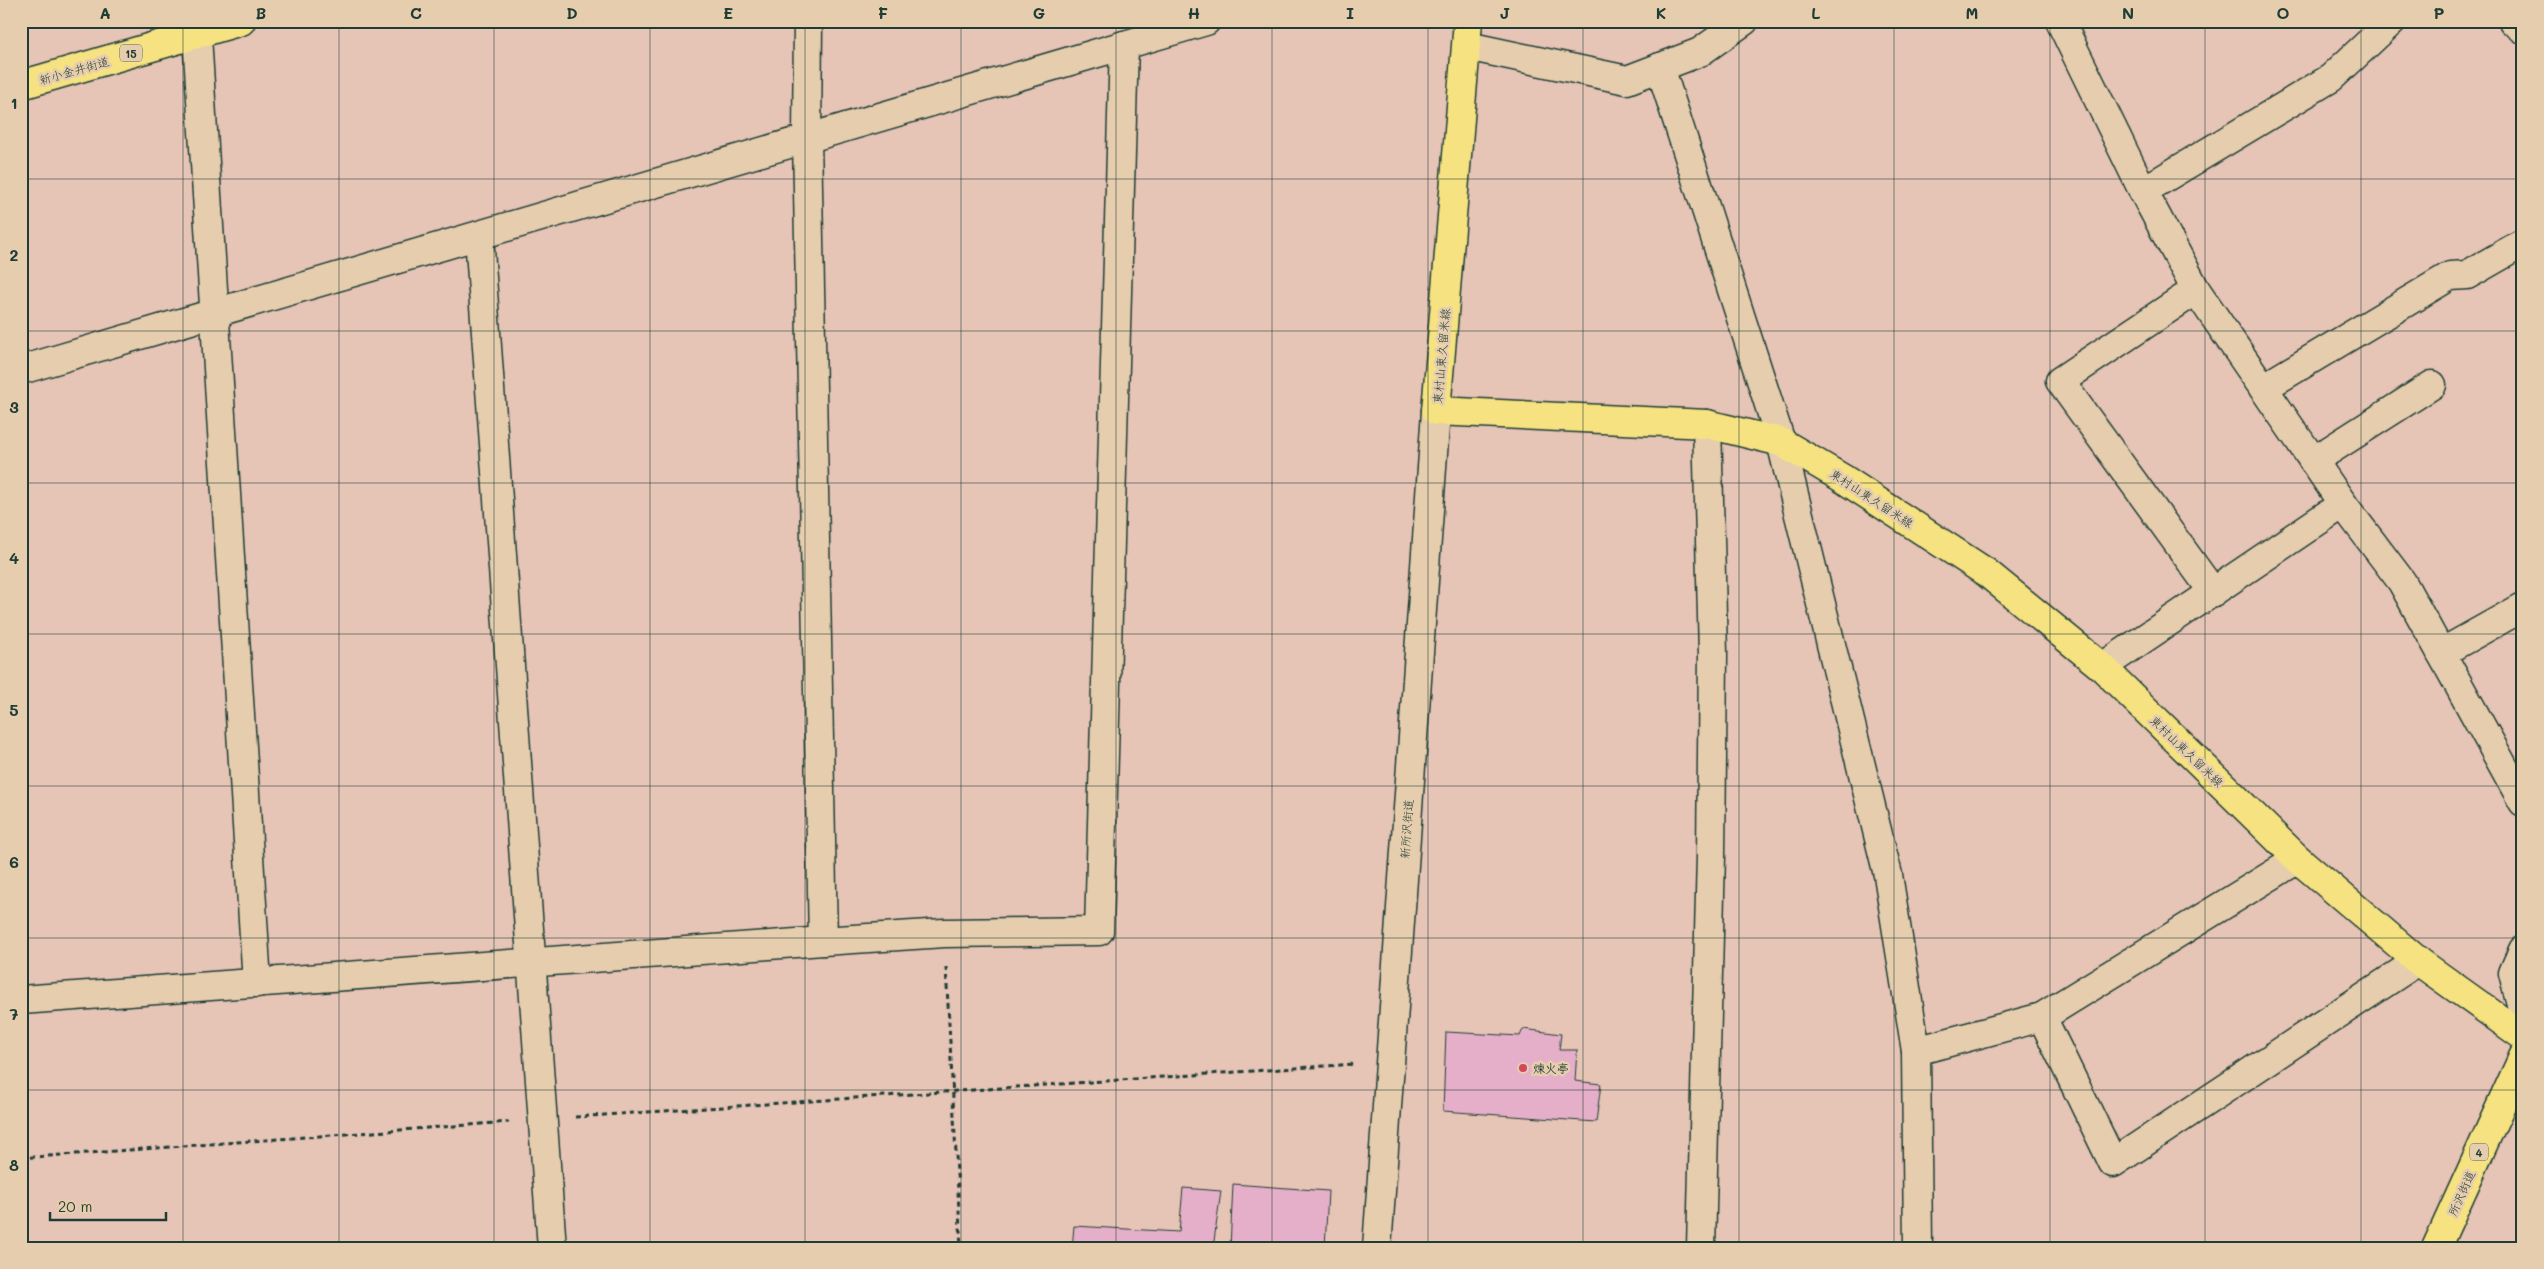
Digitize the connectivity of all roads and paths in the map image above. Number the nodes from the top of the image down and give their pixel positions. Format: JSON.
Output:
{"nodes":[{"id":1,"x":241,"y":21,"type":"edge"},
{"id":2,"x":808,"y":21,"type":"edge"},
{"id":3,"x":1206,"y":21,"type":"edge"},
{"id":4,"x":1744,"y":21,"type":"edge"},
{"id":5,"x":2060,"y":21,"type":"edge"},
{"id":6,"x":2392,"y":21,"type":"edge"},
{"id":7,"x":2513,"y":21,"type":"edge"},
{"id":8,"x":197,"y":28,"type":"edge"},
{"id":9,"x":2523,"y":29,"type":"edge"},
{"id":10,"x":1468,"y":34,"type":"edge"},
{"id":11,"x":1124,"y":45,"type":"junction"},
{"id":12,"x":1660,"y":68,"type":"junction"},
{"id":13,"x":21,"y":85,"type":"edge"},
{"id":14,"x":807,"y":139,"type":"junction"},
{"id":15,"x":2144,"y":191,"type":"junction"},
{"id":16,"x":479,"y":236,"type":"junction"},
{"id":17,"x":2523,"y":243,"type":"edge"},
{"id":18,"x":2196,"y":290,"type":"junction"},
{"id":19,"x":216,"y":313,"type":"junction"},
{"id":20,"x":21,"y":370,"type":"edge"},
{"id":21,"x":2432,"y":385,"type":"dead end"},
{"id":22,"x":2263,"y":388,"type":"junction"},
{"id":23,"x":1436,"y":411,"type":"junction"},
{"id":24,"x":1707,"y":424,"type":"junction"},
{"id":25,"x":1781,"y":442,"type":"junction"},
{"id":26,"x":2313,"y":462,"type":"junction"},
{"id":27,"x":2343,"y":504,"type":"junction"},
{"id":28,"x":2213,"y":592,"type":"junction"},
{"id":29,"x":2523,"y":608,"type":"edge"},
{"id":30,"x":2440,"y":653,"type":"junction"},
{"id":31,"x":2102,"y":667,"type":"junction"},
{"id":32,"x":2523,"y":802,"type":"edge"},
{"id":33,"x":2298,"y":860,"type":"junction"},
{"id":34,"x":944,"y":934,"type":"junction"},
{"id":35,"x":823,"y":941,"type":"junction"},
{"id":36,"x":2523,"y":950,"type":"edge"},
{"id":37,"x":2418,"y":961,"type":"junction"},
{"id":38,"x":532,"y":963,"type":"junction"},
{"id":39,"x":257,"y":983,"type":"junction"},
{"id":40,"x":21,"y":1000,"type":"edge"},
{"id":41,"x":2523,"y":1012,"type":"edge"},
{"id":42,"x":2042,"y":1017,"type":"junction"},
{"id":43,"x":2523,"y":1036,"type":"edge"},
{"id":44,"x":1916,"y":1051,"type":"junction"},
{"id":45,"x":2523,"y":1057,"type":"edge"},
{"id":46,"x":1389,"y":1062,"type":"junction"},
{"id":47,"x":952,"y":1092,"type":"junction"},
{"id":48,"x":543,"y":1119,"type":"junction"},
{"id":49,"x":21,"y":1158,"type":"edge"},
{"id":50,"x":552,"y":1248,"type":"edge"},
{"id":51,"x":961,"y":1248,"type":"edge"},
{"id":52,"x":1377,"y":1248,"type":"edge"},
{"id":53,"x":1700,"y":1248,"type":"edge"},
{"id":54,"x":1918,"y":1248,"type":"edge"},
{"id":55,"x":2436,"y":1248,"type":"edge"}],
"edges":[{"from":1,"to":8,"type":"main road","name":"新小金井街道","number":"15"},
{"from":2,"to":14,"type":"street"},
{"from":3,"to":11,"type":"street"},
{"from":4,"to":12,"type":"street"},
{"from":5,"to":15,"type":"street"},
{"from":6,"to":15,"type":"street"},
{"from":7,"to":9,"type":"street"},
{"from":8,"to":13,"type":"main road","name":"新小金井街道","number":"15"},
{"from":8,"to":19,"type":"street"},
{"from":10,"to":12,"type":"street"},
{"from":10,"to":23,"type":"main road","name":"東村山東久留米線"},
{"from":11,"to":14,"type":"street"},
{"from":11,"to":34,"type":"street"},
{"from":12,"to":25,"type":"street"},
{"from":14,"to":16,"type":"street"},
{"from":14,"to":35,"type":"street"},
{"from":15,"to":18,"type":"street"},
{"from":16,"to":19,"type":"street"},
{"from":16,"to":38,"type":"street"},
{"from":17,"to":22,"type":"street"},
{"from":18,"to":22,"type":"street"},
{"from":18,"to":28,"type":"street"},
{"from":19,"to":20,"type":"street"},
{"from":19,"to":39,"type":"street"},
{"from":21,"to":26,"type":"street"},
{"from":22,"to":26,"type":"street"},
{"from":23,"to":24,"type":"main road","name":"東村山東久留米線"},
{"from":23,"to":46,"type":"street","name":"新所沢街道"},
{"from":24,"to":25,"type":"main road","name":"東村山東久留米線"},
{"from":24,"to":53,"type":"street"},
{"from":25,"to":31,"type":"main road","name":"東村山東久留米線"},
{"from":25,"to":44,"type":"street"},
{"from":26,"to":27,"type":"street"},
{"from":27,"to":28,"type":"street"},
{"from":27,"to":30,"type":"street"},
{"from":28,"to":31,"type":"street"},
{"from":29,"to":30,"type":"street"},
{"from":30,"to":32,"type":"street"},
{"from":31,"to":33,"type":"main road","name":"東村山東久留米線"},
{"from":33,"to":37,"type":"main road","name":"東村山東久留米線"},
{"from":33,"to":42,"type":"street"},
{"from":34,"to":35,"type":"street"},
{"from":34,"to":47,"type":"path"},
{"from":35,"to":38,"type":"street"},
{"from":36,"to":41,"type":"street"},
{"from":37,"to":42,"type":"street"},
{"from":37,"to":43,"type":"main road","name":"東村山東久留米線"},
{"from":38,"to":39,"type":"street"},
{"from":38,"to":48,"type":"street"},
{"from":39,"to":40,"type":"street"},
{"from":42,"to":44,"type":"street"},
{"from":44,"to":54,"type":"street"},
{"from":45,"to":55,"type":"main road","name":"所沢街道","number":"4"},
{"from":46,"to":47,"type":"path"},
{"from":46,"to":52,"type":"street","name":"新所沢街道"},
{"from":47,"to":48,"type":"path"},
{"from":47,"to":51,"type":"path"},
{"from":48,"to":49,"type":"path"},
{"from":48,"to":50,"type":"street"}]}
